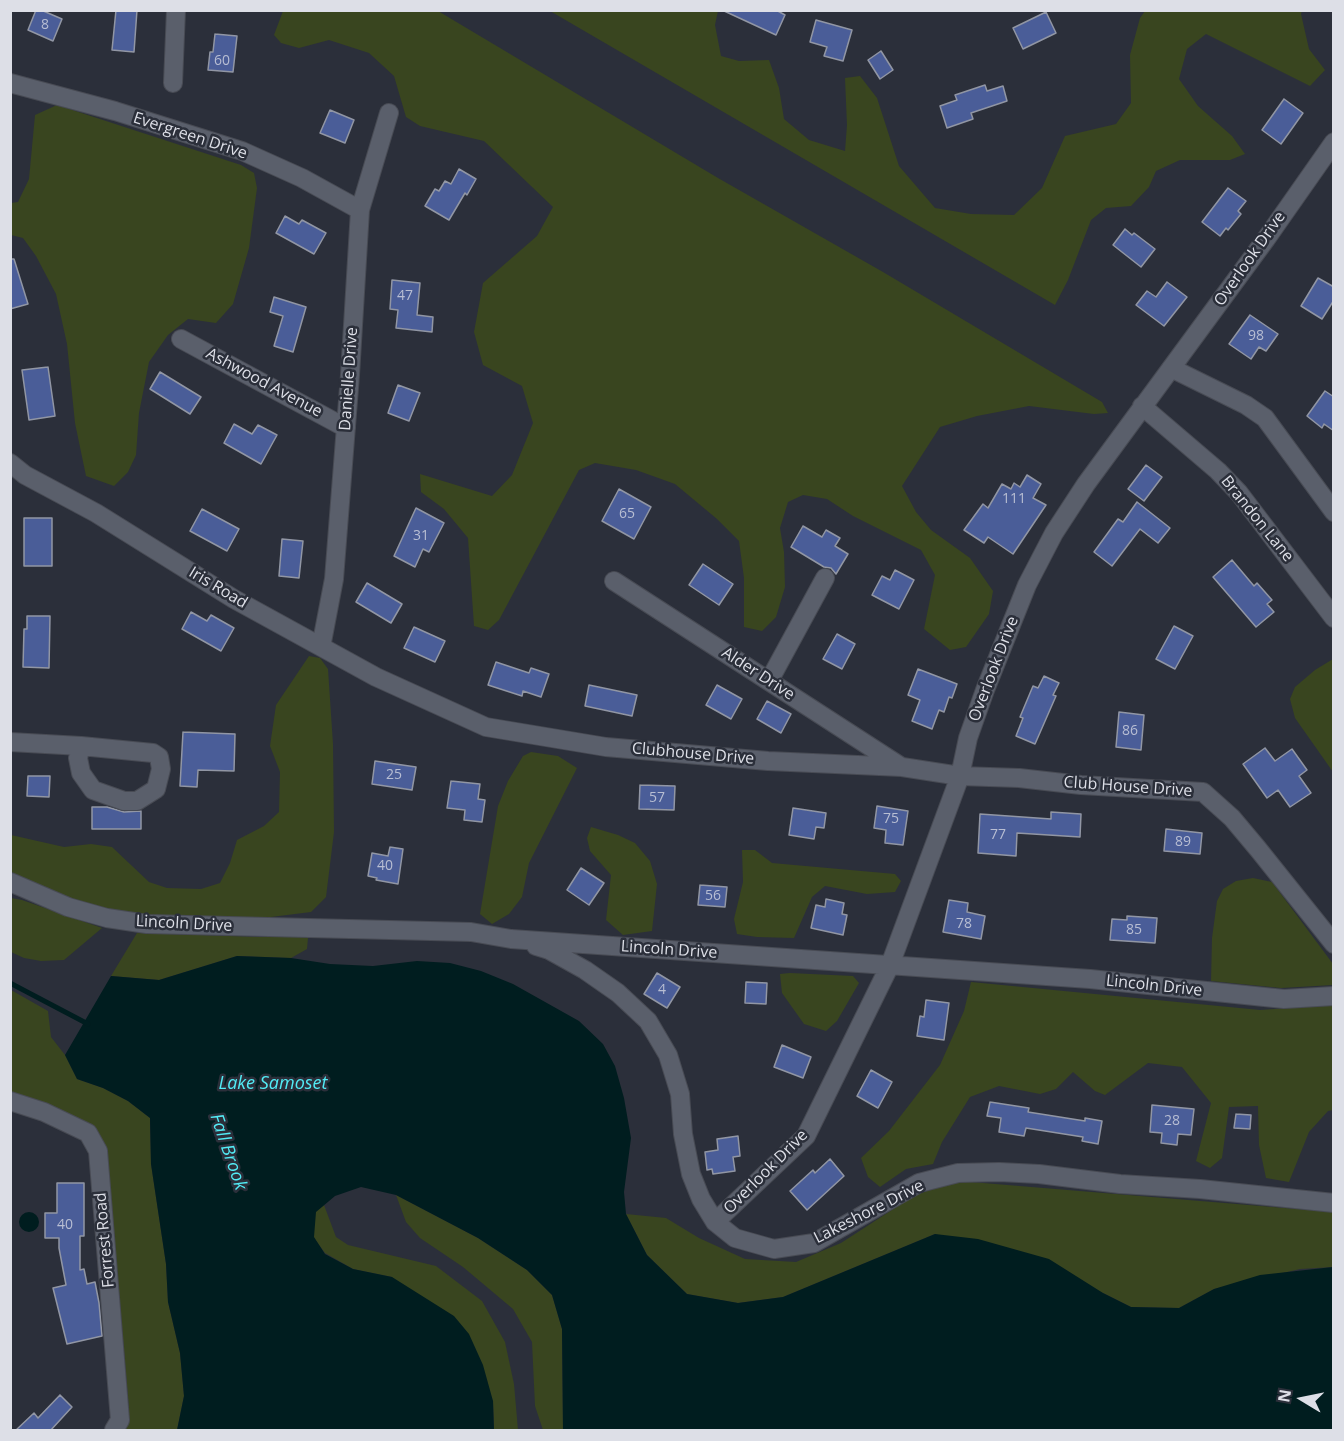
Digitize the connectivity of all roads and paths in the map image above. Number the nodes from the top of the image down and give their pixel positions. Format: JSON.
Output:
{"nodes":[{"id":1,"x":176,"y":10,"type":"edge"},
{"id":2,"x":10,"y":82,"type":"edge"},
{"id":3,"x":173,"y":83,"type":"dead end"},
{"id":4,"x":389,"y":113,"type":"dead end"},
{"id":5,"x":1334,"y":142,"type":"edge"},
{"id":6,"x":360,"y":210,"type":"junction"},
{"id":7,"x":181,"y":339,"type":"dead end"},
{"id":8,"x":1171,"y":368,"type":"junction"},
{"id":9,"x":1142,"y":406,"type":"junction"},
{"id":10,"x":346,"y":428,"type":"junction"},
{"id":11,"x":10,"y":463,"type":"edge"},
{"id":12,"x":1334,"y":513,"type":"edge"},
{"id":13,"x":825,"y":578,"type":"dead end"},
{"id":14,"x":614,"y":581,"type":"dead end"},
{"id":15,"x":1334,"y":618,"type":"edge"},
{"id":16,"x":321,"y":647,"type":"junction"},
{"id":17,"x":769,"y":681,"type":"junction"},
{"id":18,"x":433,"y":703,"type":"joint"},
{"id":19,"x":10,"y":742,"type":"edge"},
{"id":20,"x":81,"y":746,"type":"junction"},
{"id":21,"x":902,"y":767,"type":"junction"},
{"id":22,"x":960,"y":776,"type":"junction"},
{"id":23,"x":10,"y":882,"type":"edge"},
{"id":24,"x":511,"y":939,"type":"junction"},
{"id":25,"x":1334,"y":944,"type":"edge"},
{"id":26,"x":890,"y":965,"type":"junction"},
{"id":27,"x":1334,"y":996,"type":"edge"},
{"id":28,"x":10,"y":1101,"type":"edge"},
{"id":29,"x":1334,"y":1203,"type":"edge"},
{"id":30,"x":715,"y":1222,"type":"junction"},
{"id":31,"x":114,"y":1431,"type":"edge"}],
"edges":[{"from":1,"to":3,"type":"street"},
{"from":2,"to":6,"type":"street","name":"Evergreen Drive"},
{"from":4,"to":6,"type":"street","name":"Danielle Drive"},
{"from":5,"to":8,"type":"street","name":"Overlook Drive"},
{"from":6,"to":10,"type":"street","name":"Danielle Drive"},
{"from":7,"to":10,"type":"street","name":"Ashwood Avenue"},
{"from":8,"to":9,"type":"street","name":"Overlook Drive"},
{"from":8,"to":12,"type":"street"},
{"from":9,"to":15,"type":"street","name":"Brandon Lane"},
{"from":9,"to":22,"type":"street","name":"Overlook Drive"},
{"from":10,"to":16,"type":"street","name":"Danielle Drive"},
{"from":11,"to":16,"type":"street","name":"Iris Road"},
{"from":13,"to":17,"type":"street"},
{"from":14,"to":17,"type":"street","name":"Alder Drive"},
{"from":16,"to":18,"type":"street","name":"Iris Road"},
{"from":17,"to":21,"type":"street","name":"Alder Drive"},
{"from":18,"to":21,"type":"street","name":"Clubhouse Drive"},
{"from":19,"to":20,"type":"street"},
{"from":20,"to":20,"type":"street"},
{"from":21,"to":22,"type":"street","name":"Clubhouse Drive"},
{"from":22,"to":25,"type":"street","name":"Club House Drive"},
{"from":22,"to":26,"type":"street","name":"Overlook Drive"},
{"from":23,"to":24,"type":"street","name":"Lincoln Drive"},
{"from":24,"to":26,"type":"street","name":"Lincoln Drive"},
{"from":24,"to":30,"type":"street","name":"Lakeshore Drive"},
{"from":26,"to":27,"type":"street","name":"Lincoln Drive"},
{"from":26,"to":30,"type":"street","name":"Overlook Drive"},
{"from":28,"to":31,"type":"street","name":"Forrest Road"},
{"from":29,"to":30,"type":"street","name":"Lakeshore Drive"}]}
